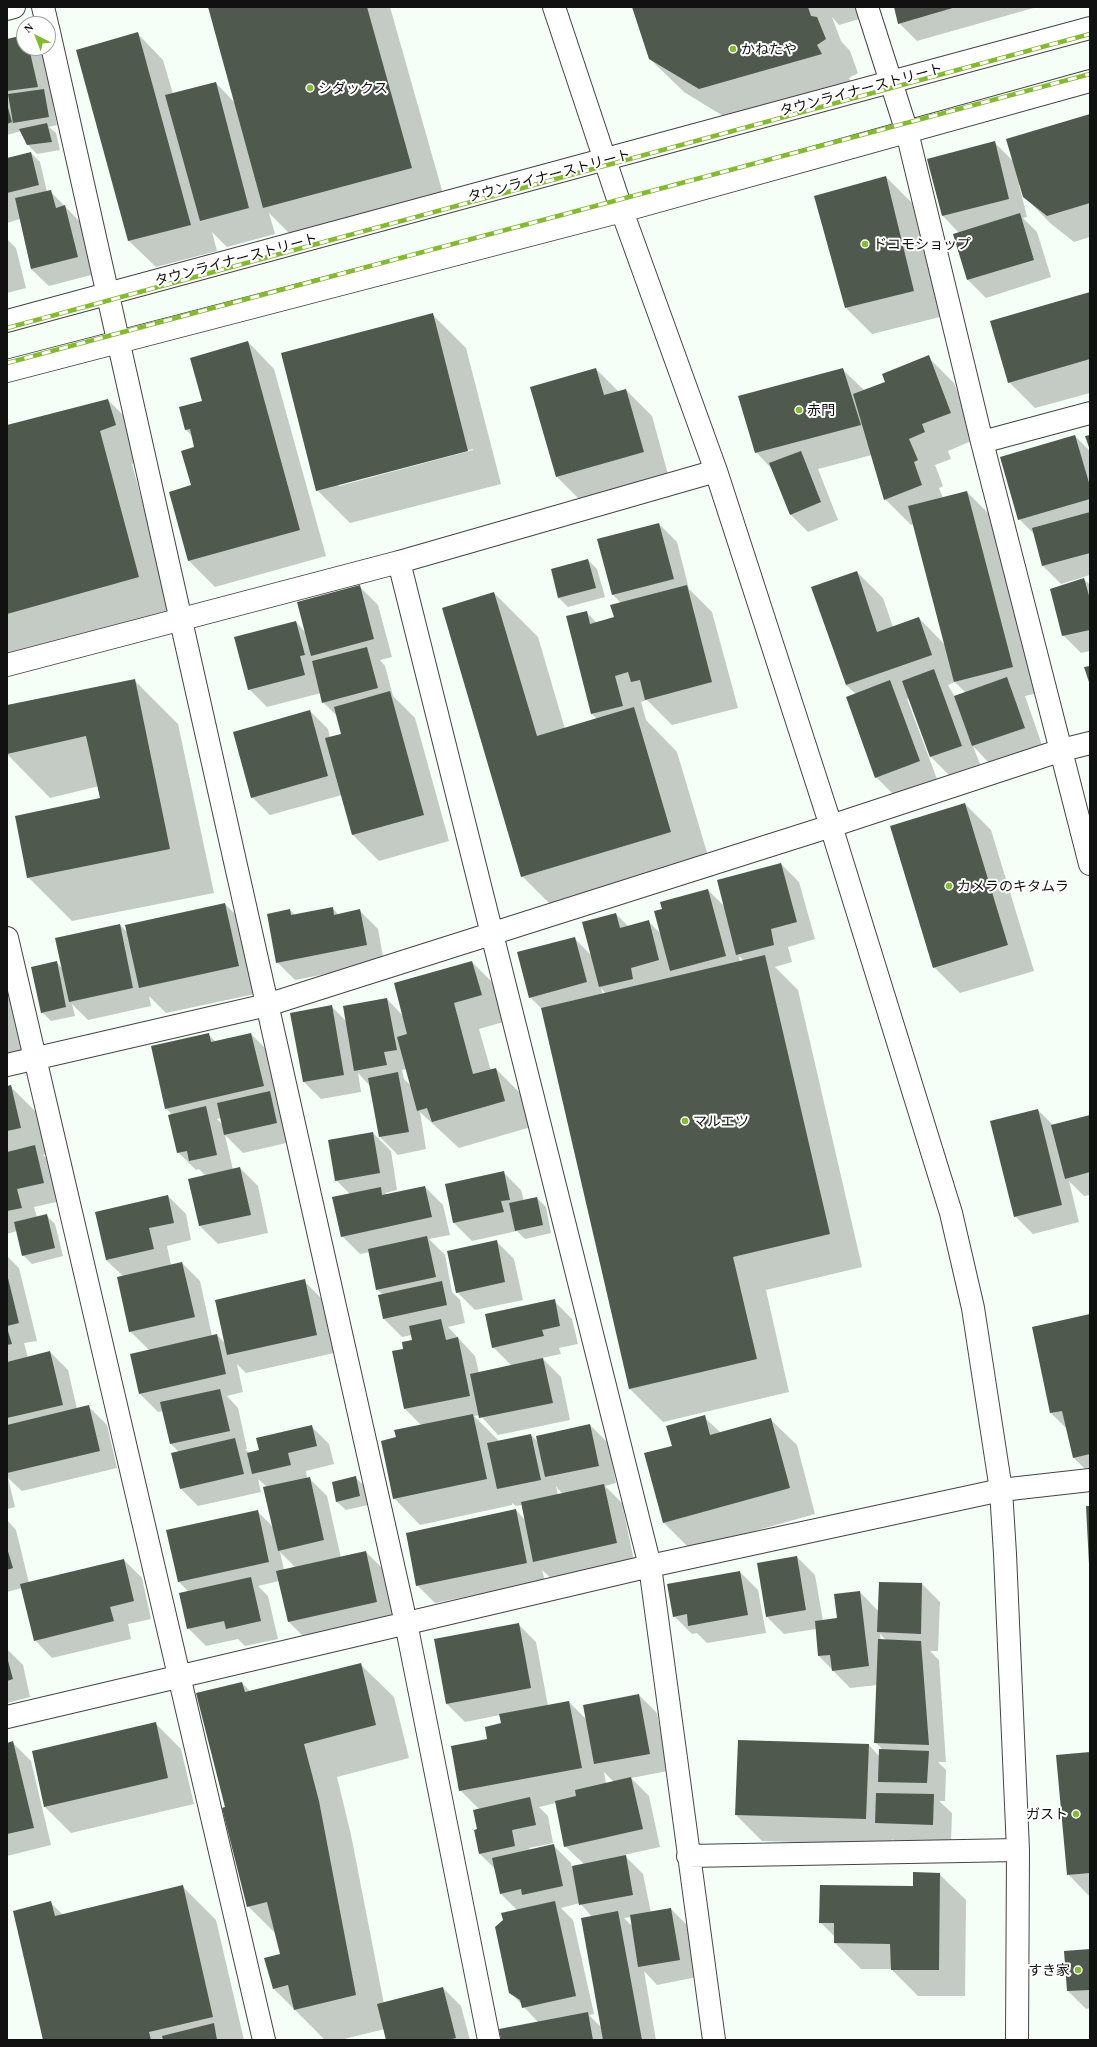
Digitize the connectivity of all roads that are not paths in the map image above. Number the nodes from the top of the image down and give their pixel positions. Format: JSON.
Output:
{"nodes":[{"id":1,"x":14,"y":7,"type":"edge"},
{"id":2,"x":554,"y":7,"type":"edge"},
{"id":3,"x":868,"y":7,"type":"edge"},
{"id":4,"x":7,"y":9,"type":"edge"},
{"id":5,"x":1090,"y":28,"type":"edge"},
{"id":6,"x":54,"y":56,"type":"edge"},
{"id":7,"x":892,"y":80,"type":"junction"},
{"id":8,"x":1090,"y":81,"type":"edge"},
{"id":9,"x":907,"y":132,"type":"junction"},
{"id":10,"x":605,"y":159,"type":"junction"},
{"id":11,"x":622,"y":211,"type":"junction"},
{"id":12,"x":108,"y":294,"type":"junction"},
{"id":13,"x":7,"y":321,"type":"edge"},
{"id":14,"x":120,"y":341,"type":"junction"},
{"id":15,"x":7,"y":371,"type":"edge"},
{"id":16,"x":1090,"y":413,"type":"edge"},
{"id":17,"x":982,"y":442,"type":"junction"},
{"id":18,"x":716,"y":471,"type":"junction"},
{"id":19,"x":399,"y":562,"type":"junction"},
{"id":20,"x":181,"y":620,"type":"junction"},
{"id":21,"x":7,"y":665,"type":"edge"},
{"id":22,"x":1090,"y":743,"type":"edge"},
{"id":23,"x":1062,"y":750,"type":"junction"},
{"id":24,"x":831,"y":826,"type":"junction"},
{"id":25,"x":1090,"y":864,"type":"edge"},
{"id":26,"x":492,"y":934,"type":"junction"},
{"id":27,"x":7,"y":938,"type":"edge"},
{"id":28,"x":267,"y":1005,"type":"junction"},
{"id":29,"x":36,"y":1059,"type":"junction"},
{"id":30,"x":7,"y":1065,"type":"edge"},
{"id":31,"x":1090,"y":1480,"type":"edge"},
{"id":32,"x":1001,"y":1490,"type":"junction"},
{"id":33,"x":650,"y":1566,"type":"junction"},
{"id":34,"x":406,"y":1623,"type":"junction"},
{"id":35,"x":180,"y":1676,"type":"junction"},
{"id":36,"x":7,"y":1717,"type":"edge"},
{"id":37,"x":1018,"y":1850,"type":"junction"},
{"id":38,"x":688,"y":1856,"type":"junction"},
{"id":39,"x":264,"y":2040,"type":"edge"},
{"id":40,"x":489,"y":2040,"type":"edge"},
{"id":41,"x":714,"y":2040,"type":"edge"},
{"id":42,"x":1017,"y":2040,"type":"edge"}],
"edges":[{"from":1,"to":4,"type":"street"},
{"from":2,"to":10,"type":"street"},
{"from":3,"to":7,"type":"street"},
{"from":5,"to":7,"type":"street","name":"タウンライナーストリート"},
{"from":6,"to":12,"type":"street"},
{"from":7,"to":9,"type":"street"},
{"from":7,"to":10,"type":"street","name":"タウンライナーストリート"},
{"from":8,"to":9,"type":"street"},
{"from":9,"to":11,"type":"street"},
{"from":9,"to":17,"type":"street"},
{"from":10,"to":11,"type":"street"},
{"from":10,"to":12,"type":"street","name":"タウンライナーストリート"},
{"from":11,"to":14,"type":"street"},
{"from":11,"to":18,"type":"street"},
{"from":12,"to":13,"type":"street","name":"タウンライナーストリート"},
{"from":12,"to":14,"type":"street"},
{"from":14,"to":15,"type":"street"},
{"from":14,"to":20,"type":"street"},
{"from":16,"to":17,"type":"street"},
{"from":17,"to":23,"type":"street"},
{"from":18,"to":19,"type":"street"},
{"from":18,"to":24,"type":"street"},
{"from":19,"to":20,"type":"street"},
{"from":19,"to":26,"type":"street"},
{"from":20,"to":21,"type":"street"},
{"from":20,"to":28,"type":"street"},
{"from":22,"to":23,"type":"street"},
{"from":23,"to":24,"type":"street"},
{"from":23,"to":25,"type":"street"},
{"from":24,"to":26,"type":"street"},
{"from":24,"to":32,"type":"street"},
{"from":26,"to":28,"type":"street"},
{"from":26,"to":33,"type":"street"},
{"from":27,"to":29,"type":"street"},
{"from":28,"to":29,"type":"street"},
{"from":28,"to":34,"type":"street"},
{"from":29,"to":30,"type":"street"},
{"from":29,"to":35,"type":"street"},
{"from":31,"to":32,"type":"street"},
{"from":32,"to":33,"type":"street"},
{"from":32,"to":37,"type":"street"},
{"from":33,"to":34,"type":"street"},
{"from":33,"to":38,"type":"street"},
{"from":34,"to":35,"type":"street"},
{"from":34,"to":40,"type":"street"},
{"from":35,"to":36,"type":"street"},
{"from":35,"to":39,"type":"street"},
{"from":37,"to":38,"type":"street"},
{"from":37,"to":42,"type":"street"},
{"from":38,"to":41,"type":"street"}]}
